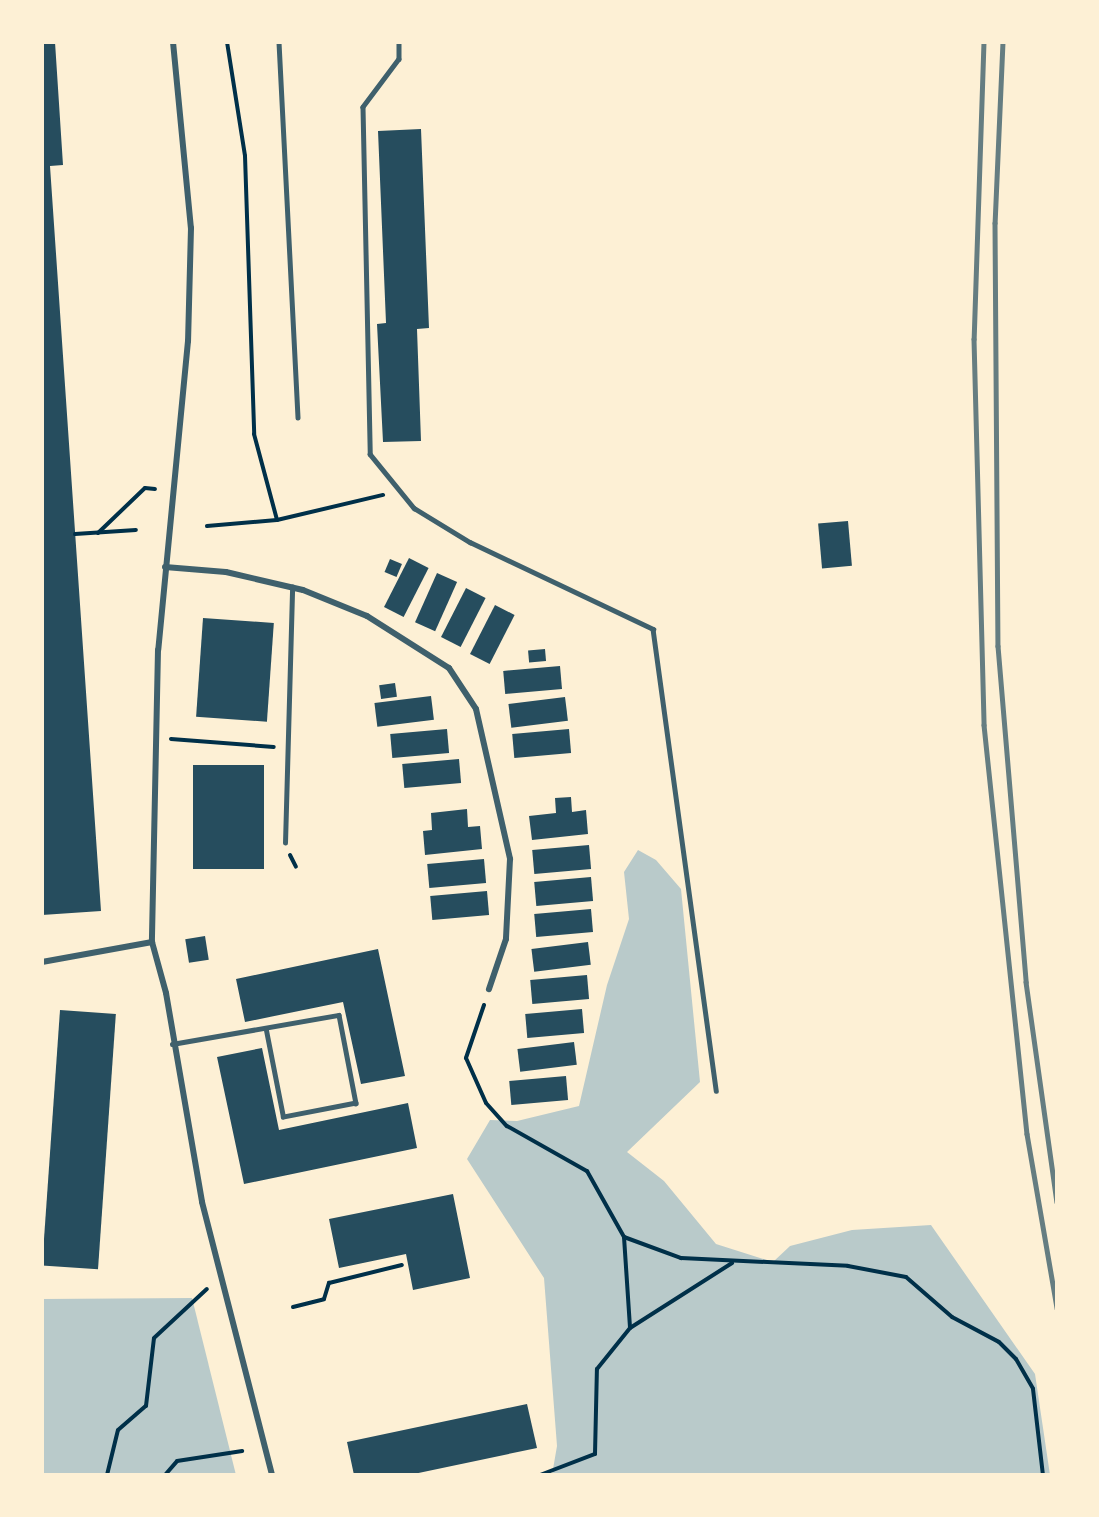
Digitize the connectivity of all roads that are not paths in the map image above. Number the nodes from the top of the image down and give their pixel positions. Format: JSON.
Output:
{"nodes":[{"id":1,"x":173,"y":42,"type":"edge"},
{"id":2,"x":279,"y":42,"type":"edge"},
{"id":3,"x":399,"y":42,"type":"edge"},
{"id":4,"x":298,"y":418,"type":"dead end"},
{"id":5,"x":165,"y":567,"type":"junction"},
{"id":6,"x":292,"y":587,"type":"junction"},
{"id":7,"x":285,"y":843,"type":"dead end"},
{"id":8,"x":152,"y":942,"type":"junction"},
{"id":9,"x":42,"y":962,"type":"edge"},
{"id":10,"x":489,"y":989,"type":"road end"},
{"id":11,"x":266,"y":1030,"type":"junction"},
{"id":12,"x":172,"y":1044,"type":"junction"},
{"id":13,"x":716,"y":1091,"type":"dead end"},
{"id":14,"x":272,"y":1475,"type":"edge"}],
"edges":[{"from":1,"to":5,"type":"street"},
{"from":2,"to":4,"type":"lane"},
{"from":3,"to":13,"type":"lane"},
{"from":5,"to":6,"type":"street"},
{"from":5,"to":8,"type":"street"},
{"from":6,"to":7,"type":"lane"},
{"from":6,"to":10,"type":"street"},
{"from":8,"to":9,"type":"street"},
{"from":8,"to":12,"type":"street"},
{"from":11,"to":11,"type":"lane"},
{"from":11,"to":12,"type":"lane"},
{"from":12,"to":14,"type":"street"}]}
